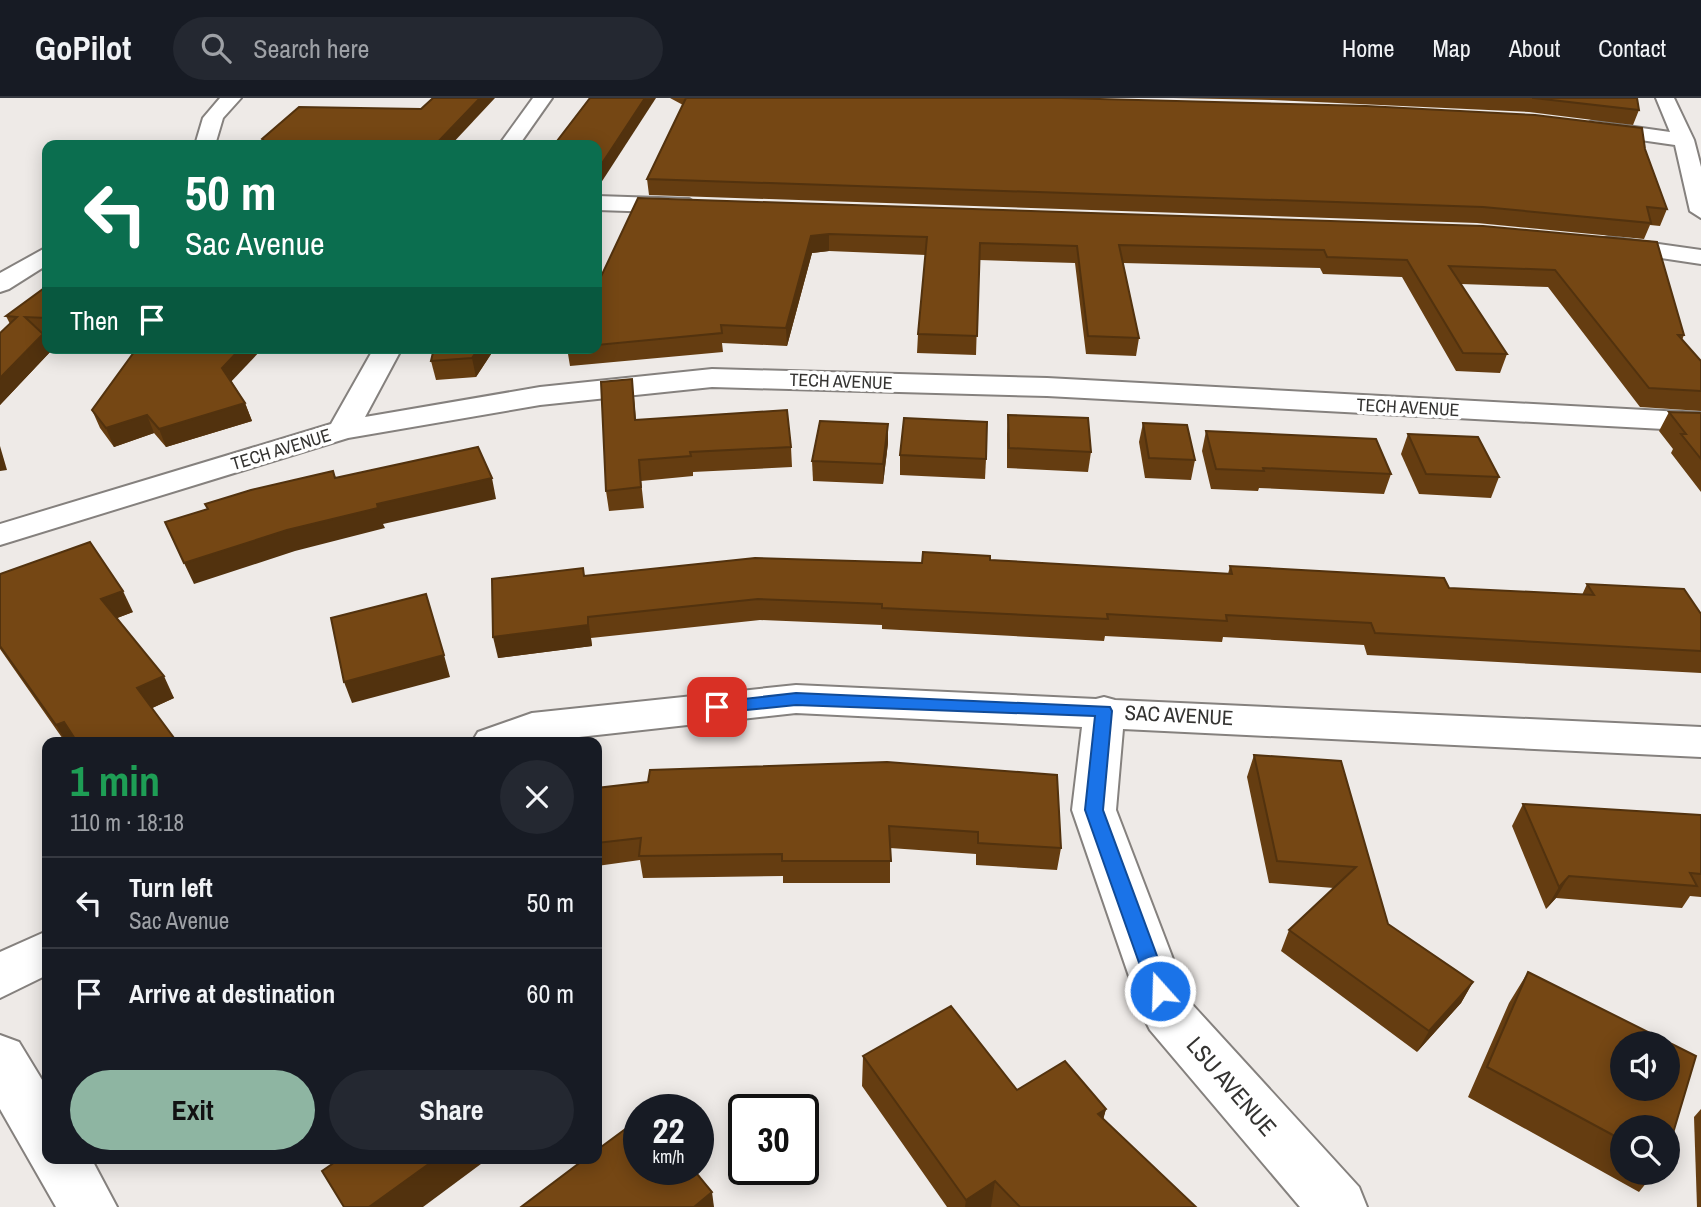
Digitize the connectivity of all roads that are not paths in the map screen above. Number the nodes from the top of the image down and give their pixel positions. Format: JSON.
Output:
{"nodes":[{"id":1,"x":232,"y":98,"type":"edge"},
{"id":2,"x":543,"y":98,"type":"edge"},
{"id":3,"x":1665,"y":98,"type":"edge"},
{"id":4,"x":1578,"y":126,"type":"edge"},
{"id":5,"x":206,"y":140,"type":"edge"},
{"id":6,"x":513,"y":140,"type":"edge"},
{"id":7,"x":1684,"y":140,"type":"junction"},
{"id":8,"x":602,"y":203,"type":"edge"},
{"id":9,"x":713,"y":207,"type":"edge"},
{"id":10,"x":1701,"y":211,"type":"edge"},
{"id":11,"x":1591,"y":242,"type":"edge"},
{"id":12,"x":42,"y":257,"type":"edge"},
{"id":13,"x":1701,"y":257,"type":"edge"},
{"id":14,"x":0,"y":284,"type":"edge"},
{"id":15,"x":385,"y":354,"type":"edge"},
{"id":16,"x":1701,"y":422,"type":"edge"},
{"id":17,"x":342,"y":430,"type":"junction"},
{"id":18,"x":0,"y":535,"type":"edge"},
{"id":19,"x":1104,"y":711,"type":"junction"},
{"id":20,"x":506,"y":737,"type":"edge"},
{"id":21,"x":1701,"y":742,"type":"edge"},
{"id":22,"x":42,"y":954,"type":"edge"},
{"id":23,"x":0,"y":977,"type":"edge"},
{"id":24,"x":0,"y":1059,"type":"edge"},
{"id":25,"x":42,"y":1130,"type":"edge"},
{"id":26,"x":63,"y":1164,"type":"edge"},
{"id":27,"x":88,"y":1207,"type":"edge"},
{"id":28,"x":1339,"y":1207,"type":"edge"}],
"edges":[{"from":1,"to":5,"type":"street"},
{"from":2,"to":6,"type":"street"},
{"from":3,"to":7,"type":"street"},
{"from":4,"to":7,"type":"street"},
{"from":7,"to":10,"type":"street"},
{"from":8,"to":9,"type":"street"},
{"from":11,"to":13,"type":"street"},
{"from":12,"to":14,"type":"street"},
{"from":15,"to":17,"type":"street"},
{"from":16,"to":17,"type":"street","name":"TECH AVENUE"},
{"from":17,"to":18,"type":"street","name":"TECH AVENUE"},
{"from":19,"to":20,"type":"street","name":"SAC AVENUE"},
{"from":19,"to":21,"type":"street","name":"SAC AVENUE"},
{"from":19,"to":28,"type":"street","name":"LSU AVENUE"},
{"from":22,"to":23,"type":"street"},
{"from":24,"to":25,"type":"street"},
{"from":26,"to":27,"type":"street"}]}
